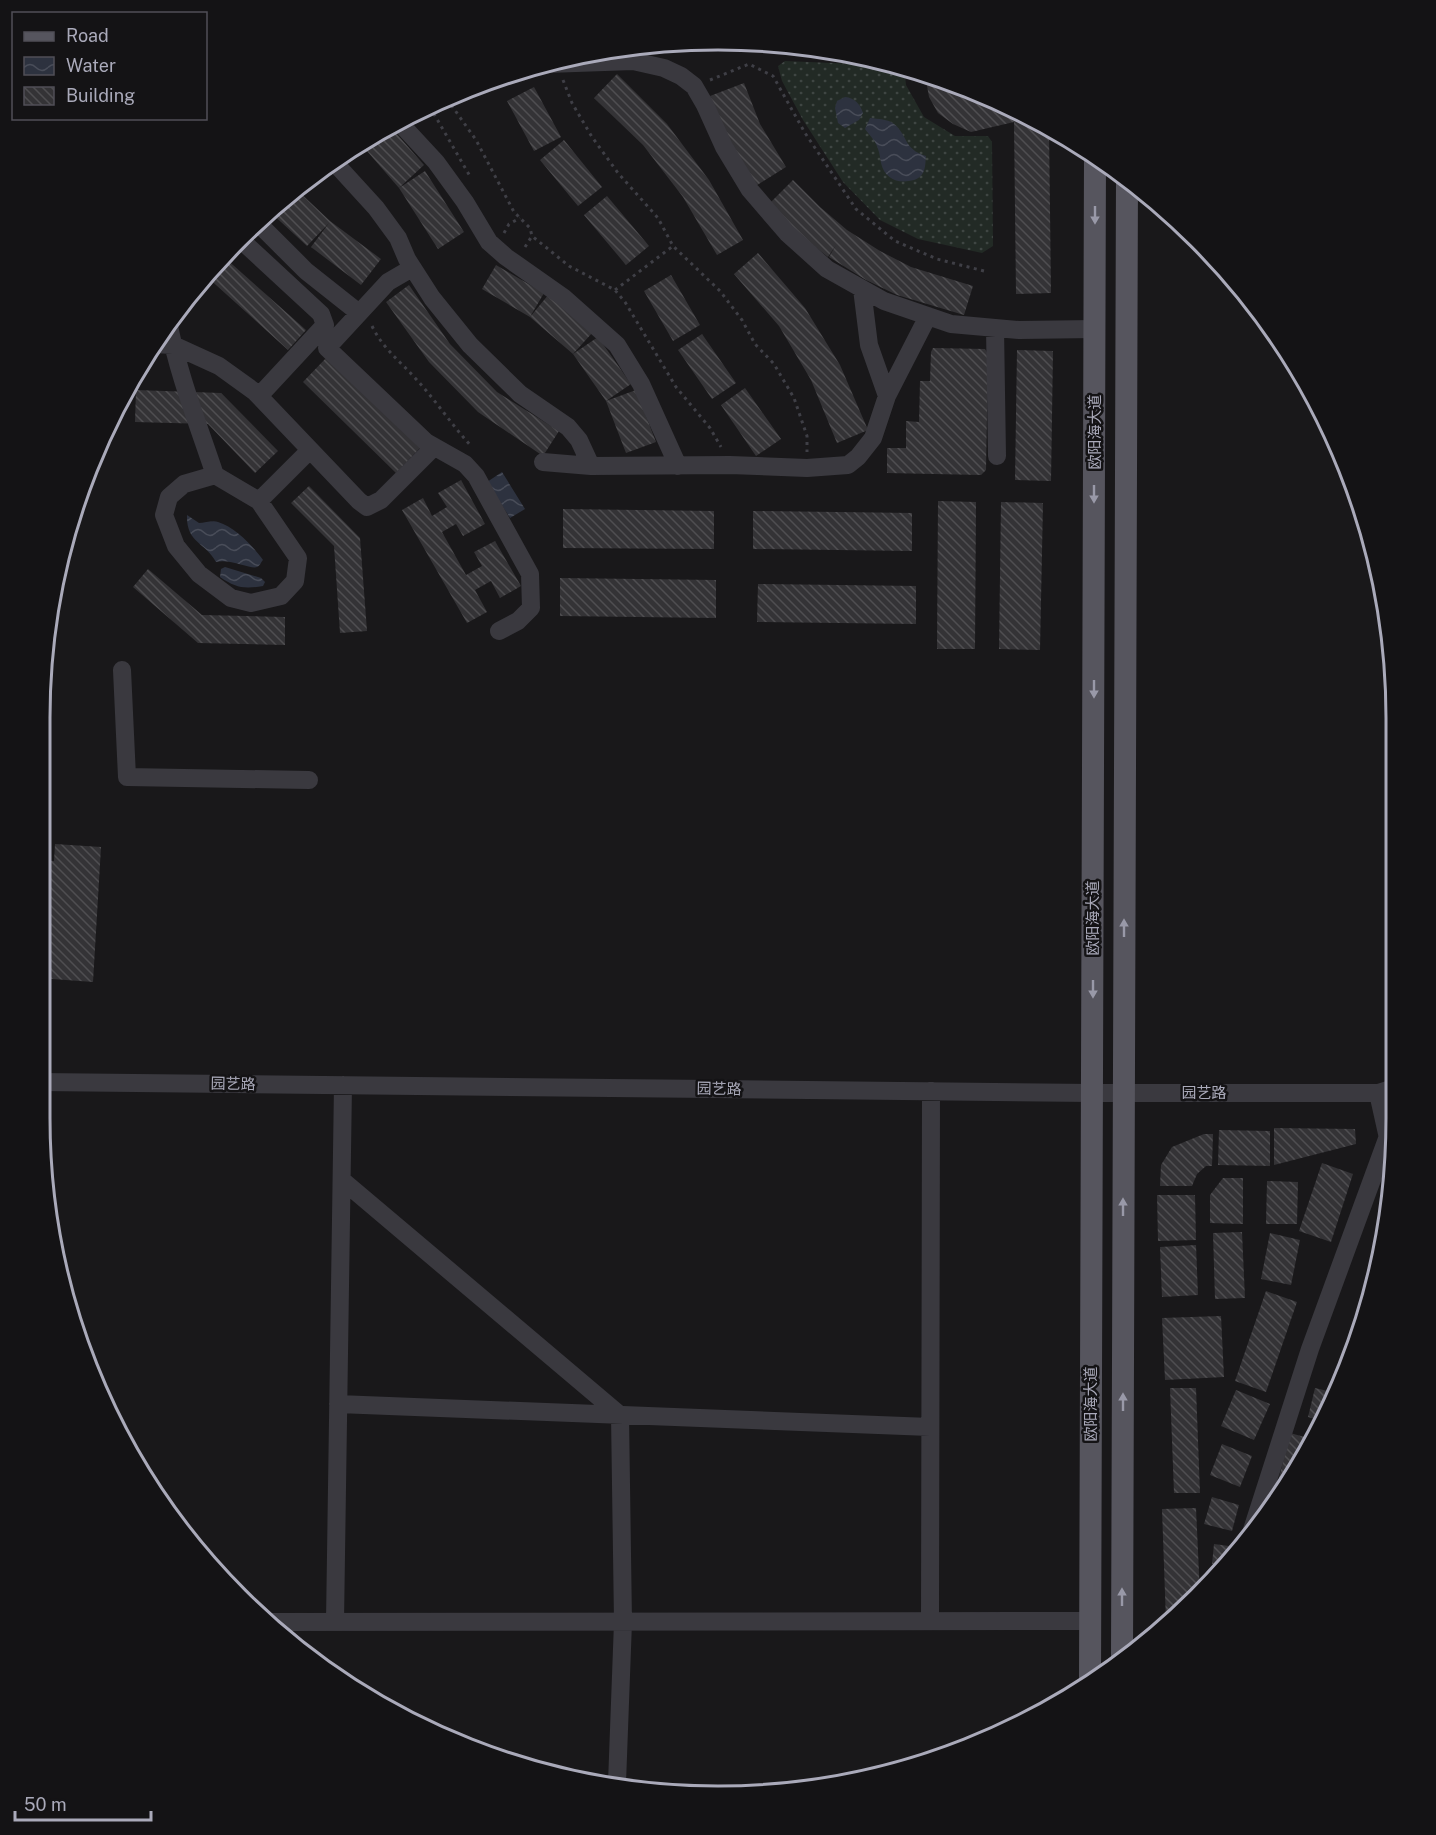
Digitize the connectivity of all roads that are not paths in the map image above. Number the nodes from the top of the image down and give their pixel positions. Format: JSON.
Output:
{"nodes":[{"id":1,"x":585,"y":63,"type":"edge"},
{"id":2,"x":404,"y":128,"type":"edge"},
{"id":3,"x":1095,"y":166,"type":"edge"},
{"id":4,"x":339,"y":168,"type":"edge"},
{"id":5,"x":1127,"y":190,"type":"edge"},
{"id":6,"x":263,"y":228,"type":"edge"},
{"id":7,"x":246,"y":244,"type":"edge"},
{"id":8,"x":412,"y":268,"type":"junction"},
{"id":9,"x":862,"y":289,"type":"junction"},
{"id":10,"x":361,"y":311,"type":"junction"},
{"id":11,"x":928,"y":316,"type":"junction"},
{"id":12,"x":995,"y":328,"type":"junction"},
{"id":13,"x":1095,"y":329,"type":"junction"},
{"id":14,"x":171,"y":335,"type":"edge"},
{"id":15,"x":164,"y":345,"type":"edge"},
{"id":16,"x":173,"y":345,"type":"junction"},
{"id":17,"x":259,"y":396,"type":"junction"},
{"id":18,"x":887,"y":396,"type":"junction"},
{"id":19,"x":434,"y":447,"type":"junction"},
{"id":20,"x":310,"y":450,"type":"junction"},
{"id":21,"x":997,"y":456,"type":"dead end"},
{"id":22,"x":543,"y":462,"type":"dead end"},
{"id":23,"x":591,"y":466,"type":"junction"},
{"id":24,"x":678,"y":466,"type":"junction"},
{"id":25,"x":215,"y":475,"type":"junction"},
{"id":26,"x":259,"y":501,"type":"junction"},
{"id":27,"x":499,"y":631,"type":"dead end"},
{"id":28,"x":122,"y":670,"type":"dead end"},
{"id":29,"x":309,"y":780,"type":"dead end"},
{"id":30,"x":50,"y":1082,"type":"edge"},
{"id":31,"x":343,"y":1085,"type":"junction"},
{"id":32,"x":1386,"y":1090,"type":"edge"},
{"id":33,"x":931,"y":1091,"type":"junction"},
{"id":34,"x":1124,"y":1092,"type":"junction"},
{"id":35,"x":1092,"y":1093,"type":"junction"},
{"id":36,"x":1378,"y":1093,"type":"junction"},
{"id":37,"x":1386,"y":1126,"type":"edge"},
{"id":38,"x":1385,"y":1143,"type":"edge"},
{"id":39,"x":342,"y":1180,"type":"junction"},
{"id":40,"x":338,"y":1404,"type":"junction"},
{"id":41,"x":620,"y":1415,"type":"junction"},
{"id":42,"x":930,"y":1427,"type":"junction"},
{"id":43,"x":1259,"y":1509,"type":"edge"},
{"id":44,"x":930,"y":1621,"type":"junction"},
{"id":45,"x":1091,"y":1621,"type":"junction"},
{"id":46,"x":280,"y":1622,"type":"edge"},
{"id":47,"x":335,"y":1622,"type":"junction"},
{"id":48,"x":623,"y":1622,"type":"junction"},
{"id":49,"x":1122,"y":1649,"type":"edge"},
{"id":50,"x":1090,"y":1672,"type":"edge"},
{"id":51,"x":617,"y":1778,"type":"edge"}],
"edges":[{"from":1,"to":9,"type":"street"},
{"from":2,"to":24,"type":"street"},
{"from":3,"to":13,"type":"main road","name":"欧阳海大道","one_way":true},
{"from":4,"to":8,"type":"street"},
{"from":34,"to":5,"type":"main road","name":"欧阳海大道","one_way":true},
{"from":6,"to":10,"type":"street"},
{"from":7,"to":17,"type":"street"},
{"from":8,"to":10,"type":"street"},
{"from":8,"to":23,"type":"street"},
{"from":9,"to":11,"type":"street"},
{"from":9,"to":18,"type":"street"},
{"from":10,"to":19,"type":"street"},
{"from":11,"to":12,"type":"street"},
{"from":11,"to":18,"type":"street"},
{"from":12,"to":13,"type":"street"},
{"from":12,"to":21,"type":"street"},
{"from":13,"to":35,"type":"main road","name":"欧阳海大道","one_way":true},
{"from":14,"to":16,"type":"street"},
{"from":15,"to":16,"type":"street"},
{"from":16,"to":17,"type":"street"},
{"from":16,"to":25,"type":"street"},
{"from":17,"to":20,"type":"street"},
{"from":18,"to":24,"type":"street"},
{"from":19,"to":20,"type":"street"},
{"from":19,"to":27,"type":"street"},
{"from":20,"to":26,"type":"street"},
{"from":22,"to":23,"type":"street"},
{"from":23,"to":24,"type":"street"},
{"from":25,"to":26,"type":"street"},
{"from":25,"to":26,"type":"street"},
{"from":28,"to":29,"type":"street"},
{"from":30,"to":31,"type":"street","name":"园艺路"},
{"from":31,"to":33,"type":"street","name":"园艺路"},
{"from":31,"to":39,"type":"street"},
{"from":32,"to":36,"type":"street","name":"园艺路"},
{"from":33,"to":35,"type":"street","name":"园艺路"},
{"from":33,"to":42,"type":"street"},
{"from":34,"to":35,"type":"street","name":"园艺路"},
{"from":34,"to":36,"type":"street","name":"园艺路"},
{"from":49,"to":34,"type":"main road","name":"欧阳海大道","one_way":true},
{"from":35,"to":45,"type":"main road","name":"欧阳海大道"},
{"from":36,"to":37,"type":"street"},
{"from":38,"to":43,"type":"street"},
{"from":39,"to":40,"type":"street"},
{"from":39,"to":41,"type":"street"},
{"from":40,"to":41,"type":"street"},
{"from":40,"to":47,"type":"street"},
{"from":41,"to":42,"type":"street"},
{"from":41,"to":48,"type":"street"},
{"from":42,"to":44,"type":"street"},
{"from":44,"to":45,"type":"street"},
{"from":44,"to":48,"type":"street"},
{"from":45,"to":50,"type":"main road","name":"欧阳海大道"},
{"from":46,"to":47,"type":"street"},
{"from":47,"to":48,"type":"street"},
{"from":48,"to":51,"type":"street"}]}
